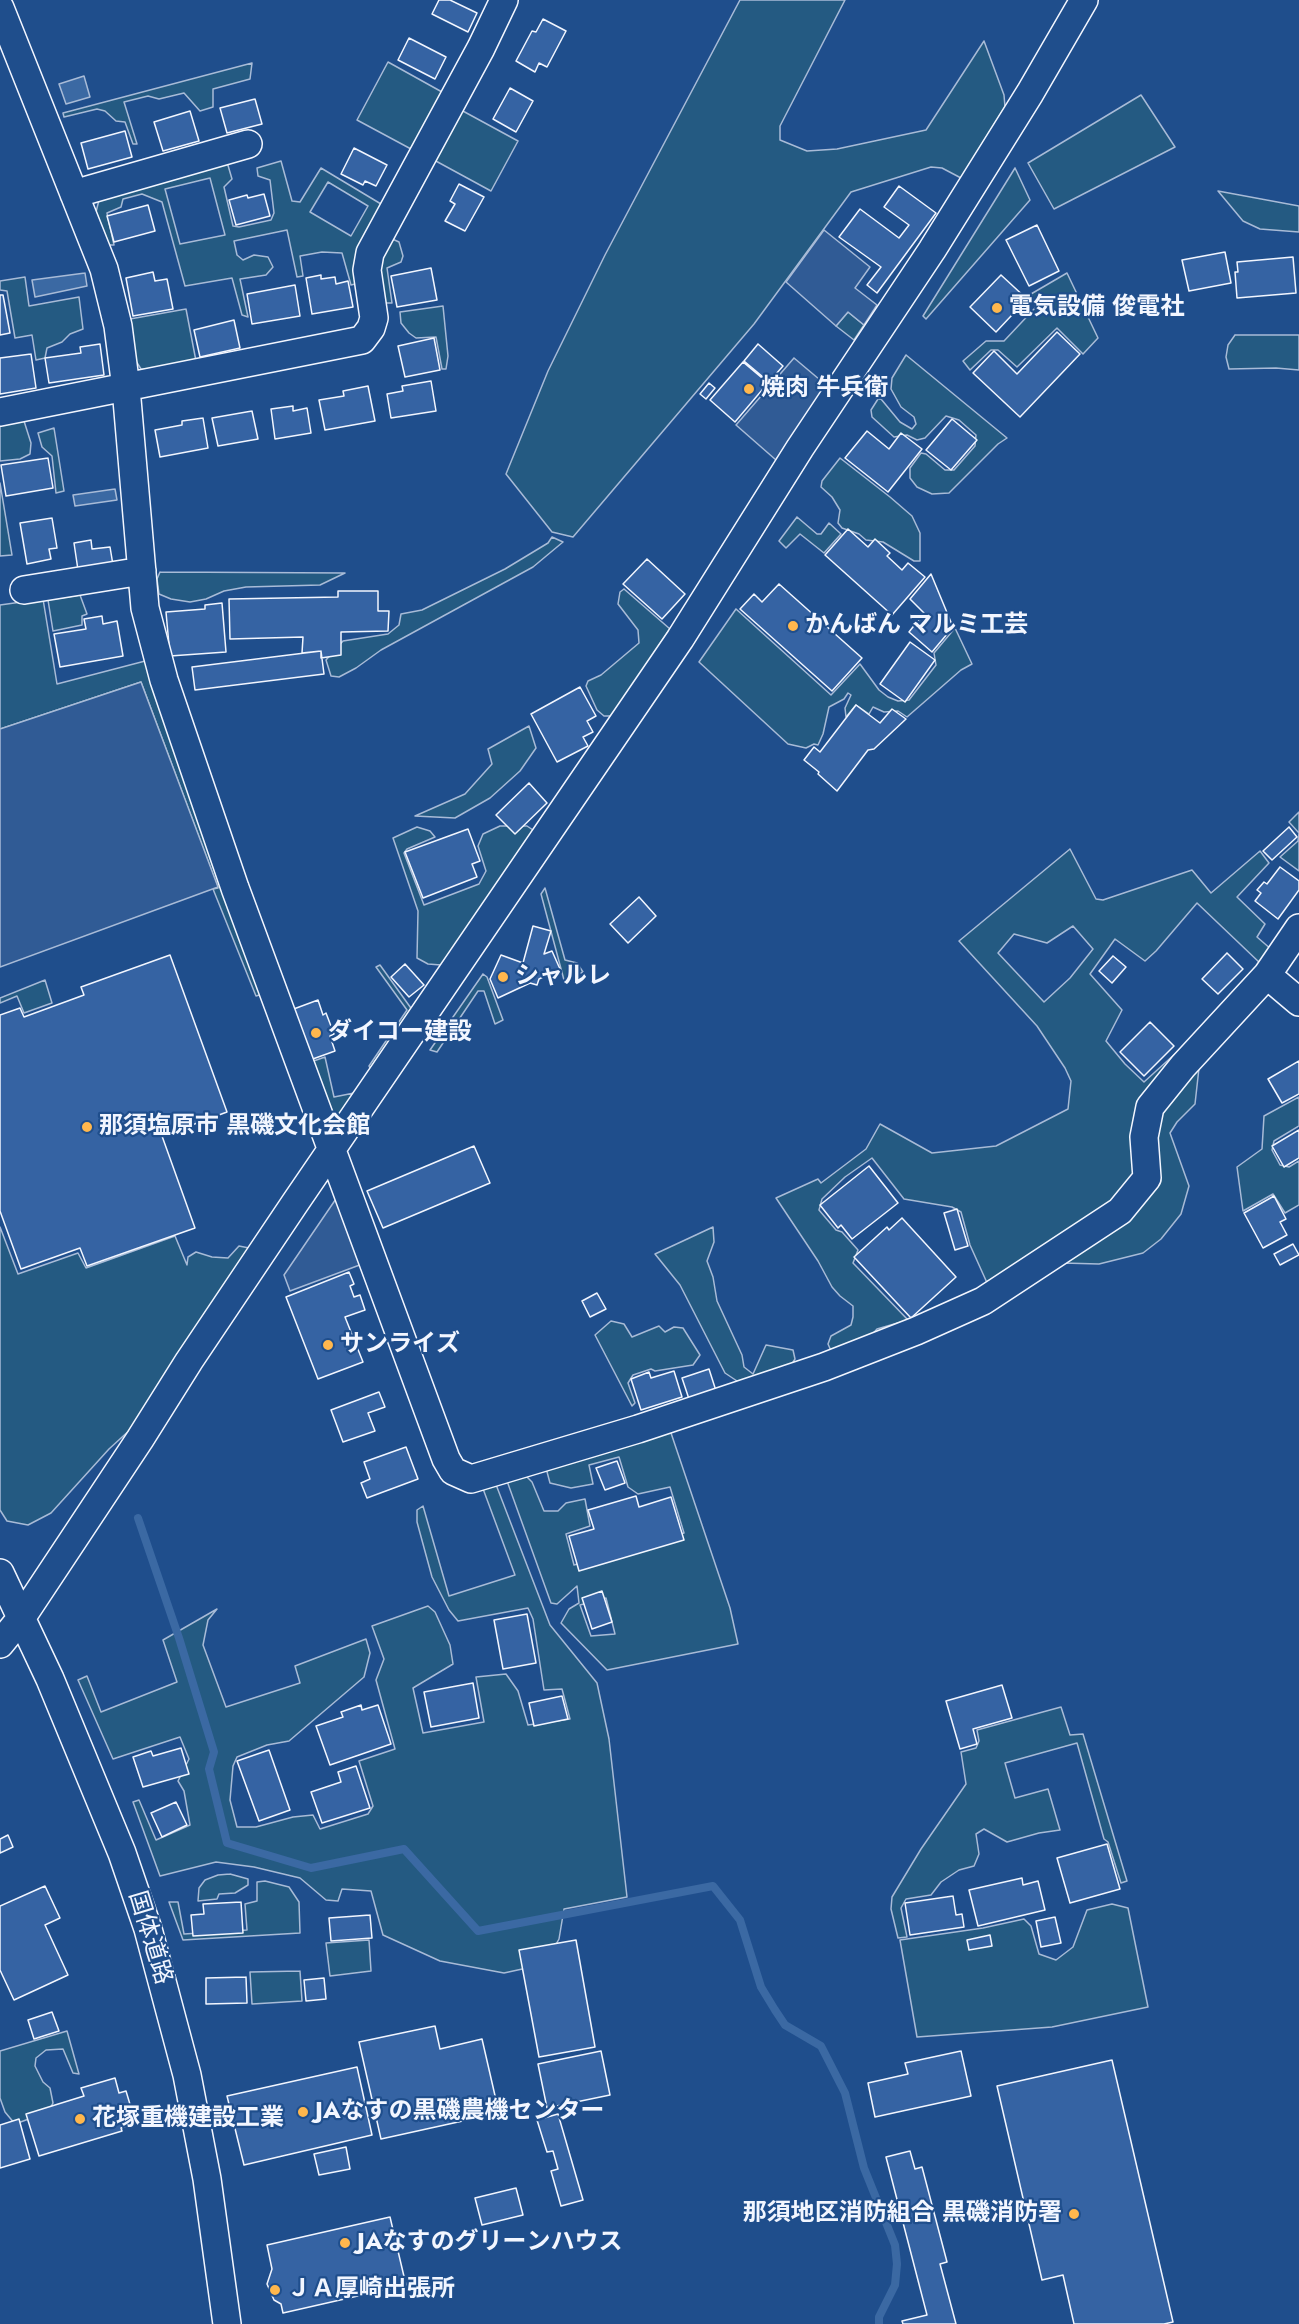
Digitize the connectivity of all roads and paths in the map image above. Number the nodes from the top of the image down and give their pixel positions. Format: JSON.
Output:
{"nodes":[{"id":1,"x":504,"y":0,"type":"edge"},
{"id":2,"x":1084,"y":0,"type":"edge"},
{"id":3,"x":0,"y":8,"type":"edge"},
{"id":4,"x":248,"y":144,"type":"dead end"},
{"id":5,"x":74,"y":194,"type":"junction"},
{"id":6,"x":126,"y":388,"type":"junction"},
{"id":7,"x":0,"y":412,"type":"edge"},
{"id":8,"x":142,"y":571,"type":"junction"},
{"id":9,"x":24,"y":590,"type":"dead end"},
{"id":10,"x":1299,"y":928,"type":"edge"},
{"id":11,"x":1267,"y":975,"type":"junction"},
{"id":12,"x":1299,"y":1002,"type":"edge"},
{"id":13,"x":331,"y":1152,"type":"junction"},
{"id":14,"x":0,"y":1573,"type":"edge"},
{"id":15,"x":22,"y":1617,"type":"junction"},
{"id":16,"x":0,"y":1644,"type":"edge"},
{"id":17,"x":227,"y":2324,"type":"edge"}],
"edges":[{"from":1,"to":6,"type":"street"},
{"from":2,"to":13,"type":"street"},
{"from":3,"to":5,"type":"street"},
{"from":4,"to":5,"type":"street"},
{"from":5,"to":6,"type":"street"},
{"from":6,"to":7,"type":"street"},
{"from":6,"to":8,"type":"street"},
{"from":8,"to":9,"type":"street"},
{"from":8,"to":13,"type":"street"},
{"from":10,"to":11,"type":"street"},
{"from":11,"to":12,"type":"street"},
{"from":11,"to":13,"type":"street"},
{"from":13,"to":15,"type":"street"},
{"from":14,"to":15,"type":"street","name":"国体道路"},
{"from":15,"to":16,"type":"street"},
{"from":15,"to":17,"type":"street","name":"国体道路"}]}
